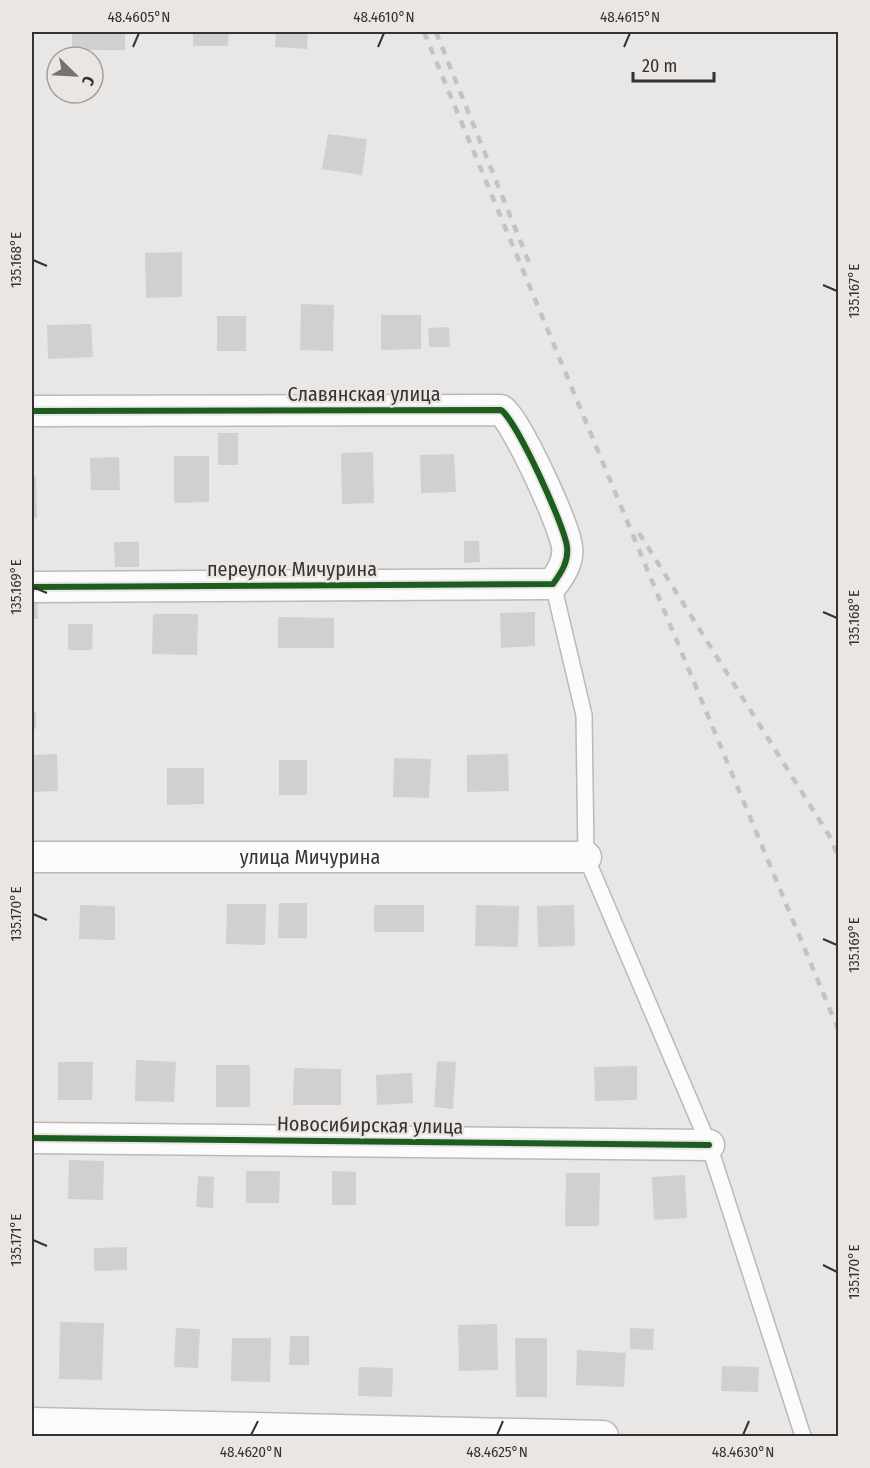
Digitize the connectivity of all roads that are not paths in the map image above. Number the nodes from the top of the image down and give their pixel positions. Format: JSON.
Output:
{"nodes":[{"id":1,"x":32,"y":411,"type":"edge"},
{"id":2,"x":553,"y":584,"type":"junction"},
{"id":3,"x":32,"y":587,"type":"edge"},
{"id":4,"x":32,"y":857,"type":"edge"},
{"id":5,"x":586,"y":857,"type":"junction"},
{"id":6,"x":32,"y":1138,"type":"edge"},
{"id":7,"x":709,"y":1144,"type":"junction"},
{"id":8,"x":32,"y":1423,"type":"edge"},
{"id":9,"x":603,"y":1437,"type":"edge"},
{"id":10,"x":803,"y":1437,"type":"edge"}],
"edges":[{"from":1,"to":2,"type":"street","name":"Славянская улица"},
{"from":2,"to":3,"type":"street","name":"переулок Мичурина"},
{"from":2,"to":5,"type":"lane"},
{"from":4,"to":5,"type":"street","name":"улица Мичурина"},
{"from":5,"to":7,"type":"lane"},
{"from":6,"to":7,"type":"street","name":"Новосибирская улица"},
{"from":7,"to":10,"type":"lane"},
{"from":8,"to":9,"type":"street"}]}
